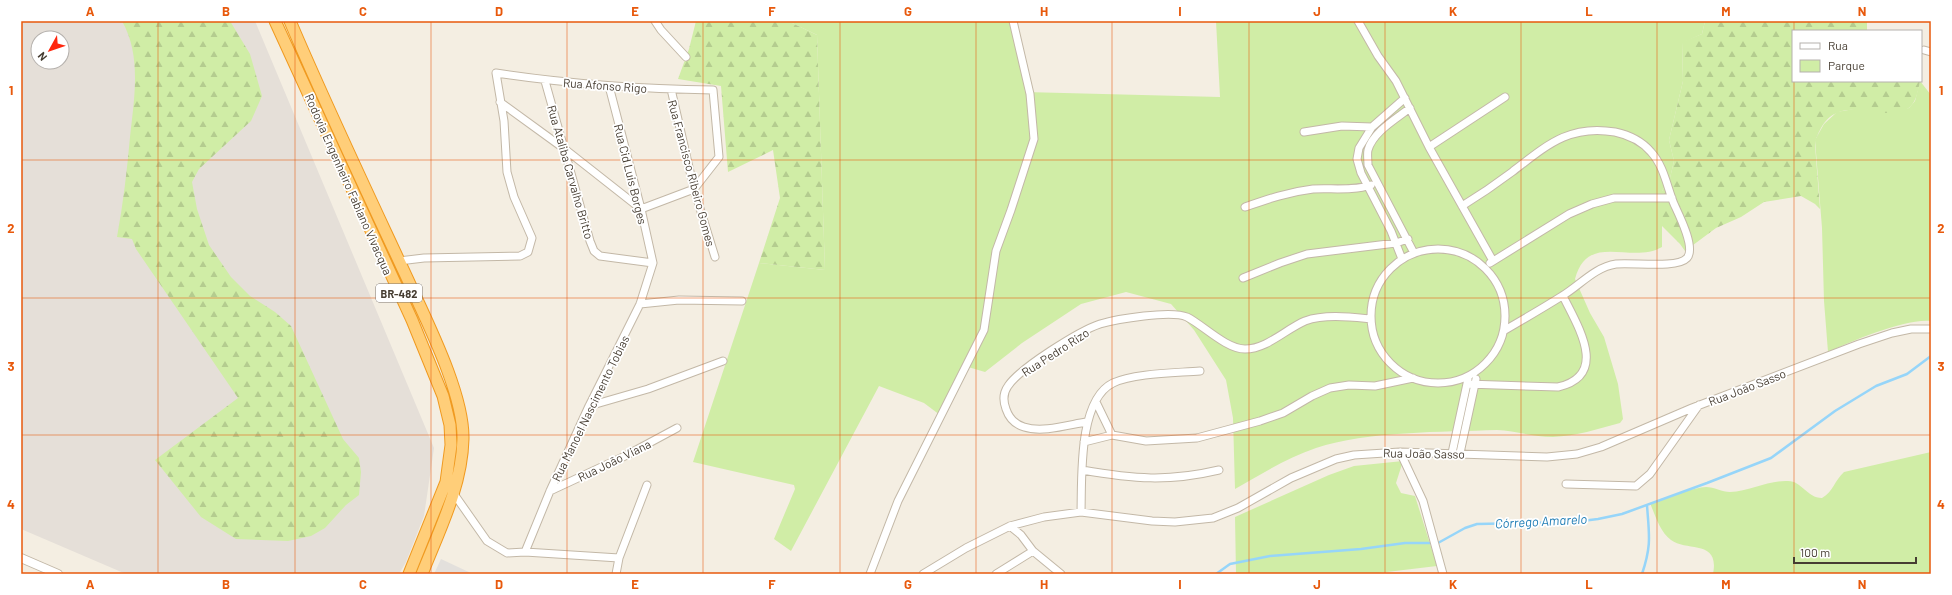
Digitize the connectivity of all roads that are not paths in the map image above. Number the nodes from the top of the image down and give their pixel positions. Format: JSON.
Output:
{"nodes":[{"id":1,"x":275,"y":21,"type":"edge"},
{"id":2,"x":290,"y":21,"type":"edge"},
{"id":3,"x":655,"y":21,"type":"edge"},
{"id":4,"x":662,"y":21,"type":"edge"},
{"id":5,"x":1013,"y":21,"type":"edge"},
{"id":6,"x":1358,"y":21,"type":"edge"},
{"id":7,"x":661,"y":30,"type":"junction"},
{"id":8,"x":284,"y":38,"type":"junction"},
{"id":9,"x":303,"y":52,"type":"junction"},
{"id":10,"x":686,"y":56,"type":"dead end"},
{"id":11,"x":545,"y":81,"type":"junction"},
{"id":12,"x":608,"y":86,"type":"junction"},
{"id":13,"x":670,"y":89,"type":"junction"},
{"id":14,"x":1505,"y":97,"type":"dead end"},
{"id":15,"x":1405,"y":98,"type":"junction"},
{"id":16,"x":500,"y":102,"type":"junction"},
{"id":17,"x":1410,"y":108,"type":"junction"},
{"id":18,"x":1372,"y":127,"type":"junction"},
{"id":19,"x":1304,"y":132,"type":"dead end"},
{"id":20,"x":1429,"y":147,"type":"junction"},
{"id":21,"x":566,"y":150,"type":"junction"},
{"id":22,"x":364,"y":182,"type":"junction"},
{"id":23,"x":1377,"y":183,"type":"junction"},
{"id":24,"x":1368,"y":186,"type":"junction"},
{"id":25,"x":351,"y":188,"type":"junction"},
{"id":26,"x":694,"y":189,"type":"junction"},
{"id":27,"x":1672,"y":198,"type":"junction"},
{"id":28,"x":1462,"y":206,"type":"junction"},
{"id":29,"x":1245,"y":207,"type":"dead end"},
{"id":30,"x":641,"y":209,"type":"junction"},
{"id":31,"x":1408,"y":239,"type":"junction"},
{"id":32,"x":1396,"y":243,"type":"junction"},
{"id":33,"x":1414,"y":253,"type":"junction"},
{"id":34,"x":714,"y":257,"type":"dead end"},
{"id":35,"x":1402,"y":259,"type":"junction"},
{"id":36,"x":399,"y":261,"type":"junction"},
{"id":37,"x":1493,"y":261,"type":"junction"},
{"id":38,"x":653,"y":263,"type":"junction"},
{"id":39,"x":1484,"y":267,"type":"junction"},
{"id":40,"x":1243,"y":278,"type":"dead end"},
{"id":41,"x":1563,"y":296,"type":"junction"},
{"id":42,"x":742,"y":301,"type":"dead end"},
{"id":43,"x":640,"y":304,"type":"junction"},
{"id":44,"x":424,"y":316,"type":"junction"},
{"id":45,"x":1371,"y":319,"type":"junction"},
{"id":46,"x":412,"y":320,"type":"junction"},
{"id":47,"x":1931,"y":329,"type":"edge"},
{"id":48,"x":1504,"y":330,"type":"junction"},
{"id":49,"x":723,"y":361,"type":"dead end"},
{"id":50,"x":1200,"y":371,"type":"dead end"},
{"id":51,"x":1478,"y":371,"type":"junction"},
{"id":52,"x":1413,"y":378,"type":"junction"},
{"id":53,"x":1468,"y":380,"type":"junction"},
{"id":54,"x":1476,"y":383,"type":"junction"},
{"id":55,"x":1096,"y":402,"type":"junction"},
{"id":56,"x":1699,"y":405,"type":"junction"},
{"id":57,"x":589,"y":406,"type":"junction"},
{"id":58,"x":1086,"y":422,"type":"junction"},
{"id":59,"x":677,"y":428,"type":"dead end"},
{"id":60,"x":1112,"y":435,"type":"junction"},
{"id":61,"x":1084,"y":442,"type":"junction"},
{"id":62,"x":1400,"y":452,"type":"junction"},
{"id":63,"x":1456,"y":453,"type":"junction"},
{"id":64,"x":1082,"y":470,"type":"junction"},
{"id":65,"x":1219,"y":470,"type":"dead end"},
{"id":66,"x":1566,"y":484,"type":"dead end"},
{"id":67,"x":647,"y":485,"type":"dead end"},
{"id":68,"x":550,"y":491,"type":"junction"},
{"id":69,"x":454,"y":494,"type":"junction"},
{"id":70,"x":1081,"y":512,"type":"junction"},
{"id":71,"x":1010,"y":526,"type":"junction"},
{"id":72,"x":1033,"y":551,"type":"junction"},
{"id":73,"x":525,"y":552,"type":"junction"},
{"id":74,"x":21,"y":558,"type":"edge"},
{"id":75,"x":618,"y":558,"type":"junction"},
{"id":76,"x":58,"y":574,"type":"edge"},
{"id":77,"x":409,"y":574,"type":"edge"},
{"id":78,"x":422,"y":574,"type":"edge"},
{"id":79,"x":616,"y":574,"type":"edge"},
{"id":80,"x":870,"y":574,"type":"edge"},
{"id":81,"x":923,"y":574,"type":"edge"},
{"id":82,"x":996,"y":574,"type":"edge"},
{"id":83,"x":1061,"y":574,"type":"edge"},
{"id":84,"x":1443,"y":574,"type":"edge"}],
"edges":[{"from":1,"to":8,"type":"highway","name":"Rodovia Engenheiro Fabiano Vivacqua","number":"BR-482"},
{"from":2,"to":9,"type":"highway","name":"Rodovia Engenheiro Fabiano Vivacqua","number":"BR-482"},
{"from":3,"to":7,"type":"street"},
{"from":4,"to":7,"type":"street"},
{"from":5,"to":80,"type":"street"},
{"from":6,"to":15,"type":"street"},
{"from":7,"to":10,"type":"street"},
{"from":8,"to":9,"type":"highway"},
{"from":8,"to":25,"type":"highway","name":"Rodovia Engenheiro Fabiano Vivacqua","number":"BR-482"},
{"from":9,"to":22,"type":"highway","name":"Rodovia Engenheiro Fabiano Vivacqua","number":"BR-482"},
{"from":11,"to":12,"type":"street","name":"Rua Afonso Rigo"},
{"from":11,"to":16,"type":"street","name":"Rua Afonso Rigo"},
{"from":11,"to":21,"type":"street","name":"Rua Ataliba Carvalho Britto"},
{"from":12,"to":13,"type":"street","name":"Rua Afonso Rigo"},
{"from":12,"to":30,"type":"street","name":"Rua Cid Luis Borges"},
{"from":13,"to":26,"type":"street","name":"Rua Francisco Ribeiro Gomes"},
{"from":13,"to":26,"type":"street","name":"Rua Afonso Rigo"},
{"from":14,"to":20,"type":"street"},
{"from":15,"to":17,"type":"street"},
{"from":15,"to":18,"type":"street"},
{"from":16,"to":21,"type":"street"},
{"from":16,"to":36,"type":"street"},
{"from":17,"to":20,"type":"street"},
{"from":17,"to":23,"type":"street"},
{"from":18,"to":19,"type":"street"},
{"from":18,"to":24,"type":"street"},
{"from":20,"to":28,"type":"street"},
{"from":21,"to":30,"type":"street"},
{"from":21,"to":38,"type":"street","name":"Rua Ataliba Carvalho Britto"},
{"from":22,"to":25,"type":"highway"},
{"from":22,"to":36,"type":"highway","name":"Rodovia Engenheiro Fabiano Vivacqua","number":"BR-482"},
{"from":23,"to":24,"type":"street"},
{"from":23,"to":31,"type":"street"},
{"from":24,"to":29,"type":"street"},
{"from":24,"to":32,"type":"street"},
{"from":25,"to":46,"type":"highway","name":"Rodovia Engenheiro Fabiano Vivacqua","number":"BR-482"},
{"from":26,"to":30,"type":"street"},
{"from":26,"to":34,"type":"street","name":"Rua Francisco Ribeiro Gomes"},
{"from":27,"to":28,"type":"street"},
{"from":27,"to":37,"type":"street"},
{"from":27,"to":41,"type":"street"},
{"from":28,"to":37,"type":"street"},
{"from":30,"to":38,"type":"street","name":"Rua Cid Luis Borges"},
{"from":31,"to":32,"type":"street"},
{"from":31,"to":33,"type":"street"},
{"from":32,"to":35,"type":"street"},
{"from":32,"to":40,"type":"street"},
{"from":33,"to":35,"type":"street"},
{"from":33,"to":39,"type":"street"},
{"from":35,"to":45,"type":"street"},
{"from":36,"to":44,"type":"highway","name":"Rodovia Engenheiro Fabiano Vivacqua","number":"BR-482"},
{"from":37,"to":39,"type":"street"},
{"from":38,"to":43,"type":"street","name":"Rua Manoel Nascimento Tobias"},
{"from":39,"to":48,"type":"street"},
{"from":41,"to":48,"type":"street"},
{"from":41,"to":54,"type":"street"},
{"from":42,"to":43,"type":"street"},
{"from":43,"to":57,"type":"street","name":"Rua Manoel Nascimento Tobias"},
{"from":44,"to":46,"type":"highway"},
{"from":44,"to":69,"type":"highway","name":"Rodovia Engenheiro Fabiano Vivacqua","number":"BR-482"},
{"from":45,"to":52,"type":"street"},
{"from":45,"to":58,"type":"street","name":"Rua Pedro Rizo"},
{"from":46,"to":77,"type":"highway","name":"Rodovia Engenheiro Fabiano Vivacqua","number":"BR-482"},
{"from":47,"to":56,"type":"street","name":"Rua João Sasso"},
{"from":48,"to":51,"type":"street"},
{"from":49,"to":57,"type":"street"},
{"from":50,"to":55,"type":"street"},
{"from":51,"to":53,"type":"street"},
{"from":51,"to":54,"type":"street"},
{"from":52,"to":53,"type":"street"},
{"from":52,"to":60,"type":"street"},
{"from":53,"to":54,"type":"street"},
{"from":53,"to":63,"type":"street"},
{"from":54,"to":63,"type":"street"},
{"from":55,"to":58,"type":"street"},
{"from":55,"to":60,"type":"street"},
{"from":56,"to":63,"type":"street","name":"Rua João Sasso"},
{"from":56,"to":66,"type":"street"},
{"from":57,"to":68,"type":"street","name":"Rua Manoel Nascimento Tobias"},
{"from":58,"to":61,"type":"street"},
{"from":59,"to":68,"type":"street","name":"Rua João Viana"},
{"from":60,"to":61,"type":"street"},
{"from":61,"to":64,"type":"street"},
{"from":62,"to":63,"type":"street","name":"Rua João Sasso"},
{"from":62,"to":70,"type":"street","name":"Rua João Sasso"},
{"from":62,"to":84,"type":"street"},
{"from":64,"to":65,"type":"street"},
{"from":64,"to":70,"type":"street"},
{"from":67,"to":75,"type":"street"},
{"from":68,"to":73,"type":"street","name":"Rua Manoel Nascimento Tobias"},
{"from":69,"to":73,"type":"street"},
{"from":69,"to":78,"type":"highway","name":"Rodovia Engenheiro Fabiano Vivacqua","number":"BR-482"},
{"from":70,"to":71,"type":"street","name":"Rua João Sasso"},
{"from":71,"to":72,"type":"street"},
{"from":71,"to":81,"type":"street","name":"Rua João Sasso"},
{"from":72,"to":82,"type":"street"},
{"from":72,"to":83,"type":"street"},
{"from":73,"to":75,"type":"street"},
{"from":74,"to":76,"type":"street"},
{"from":75,"to":79,"type":"street"}]}
